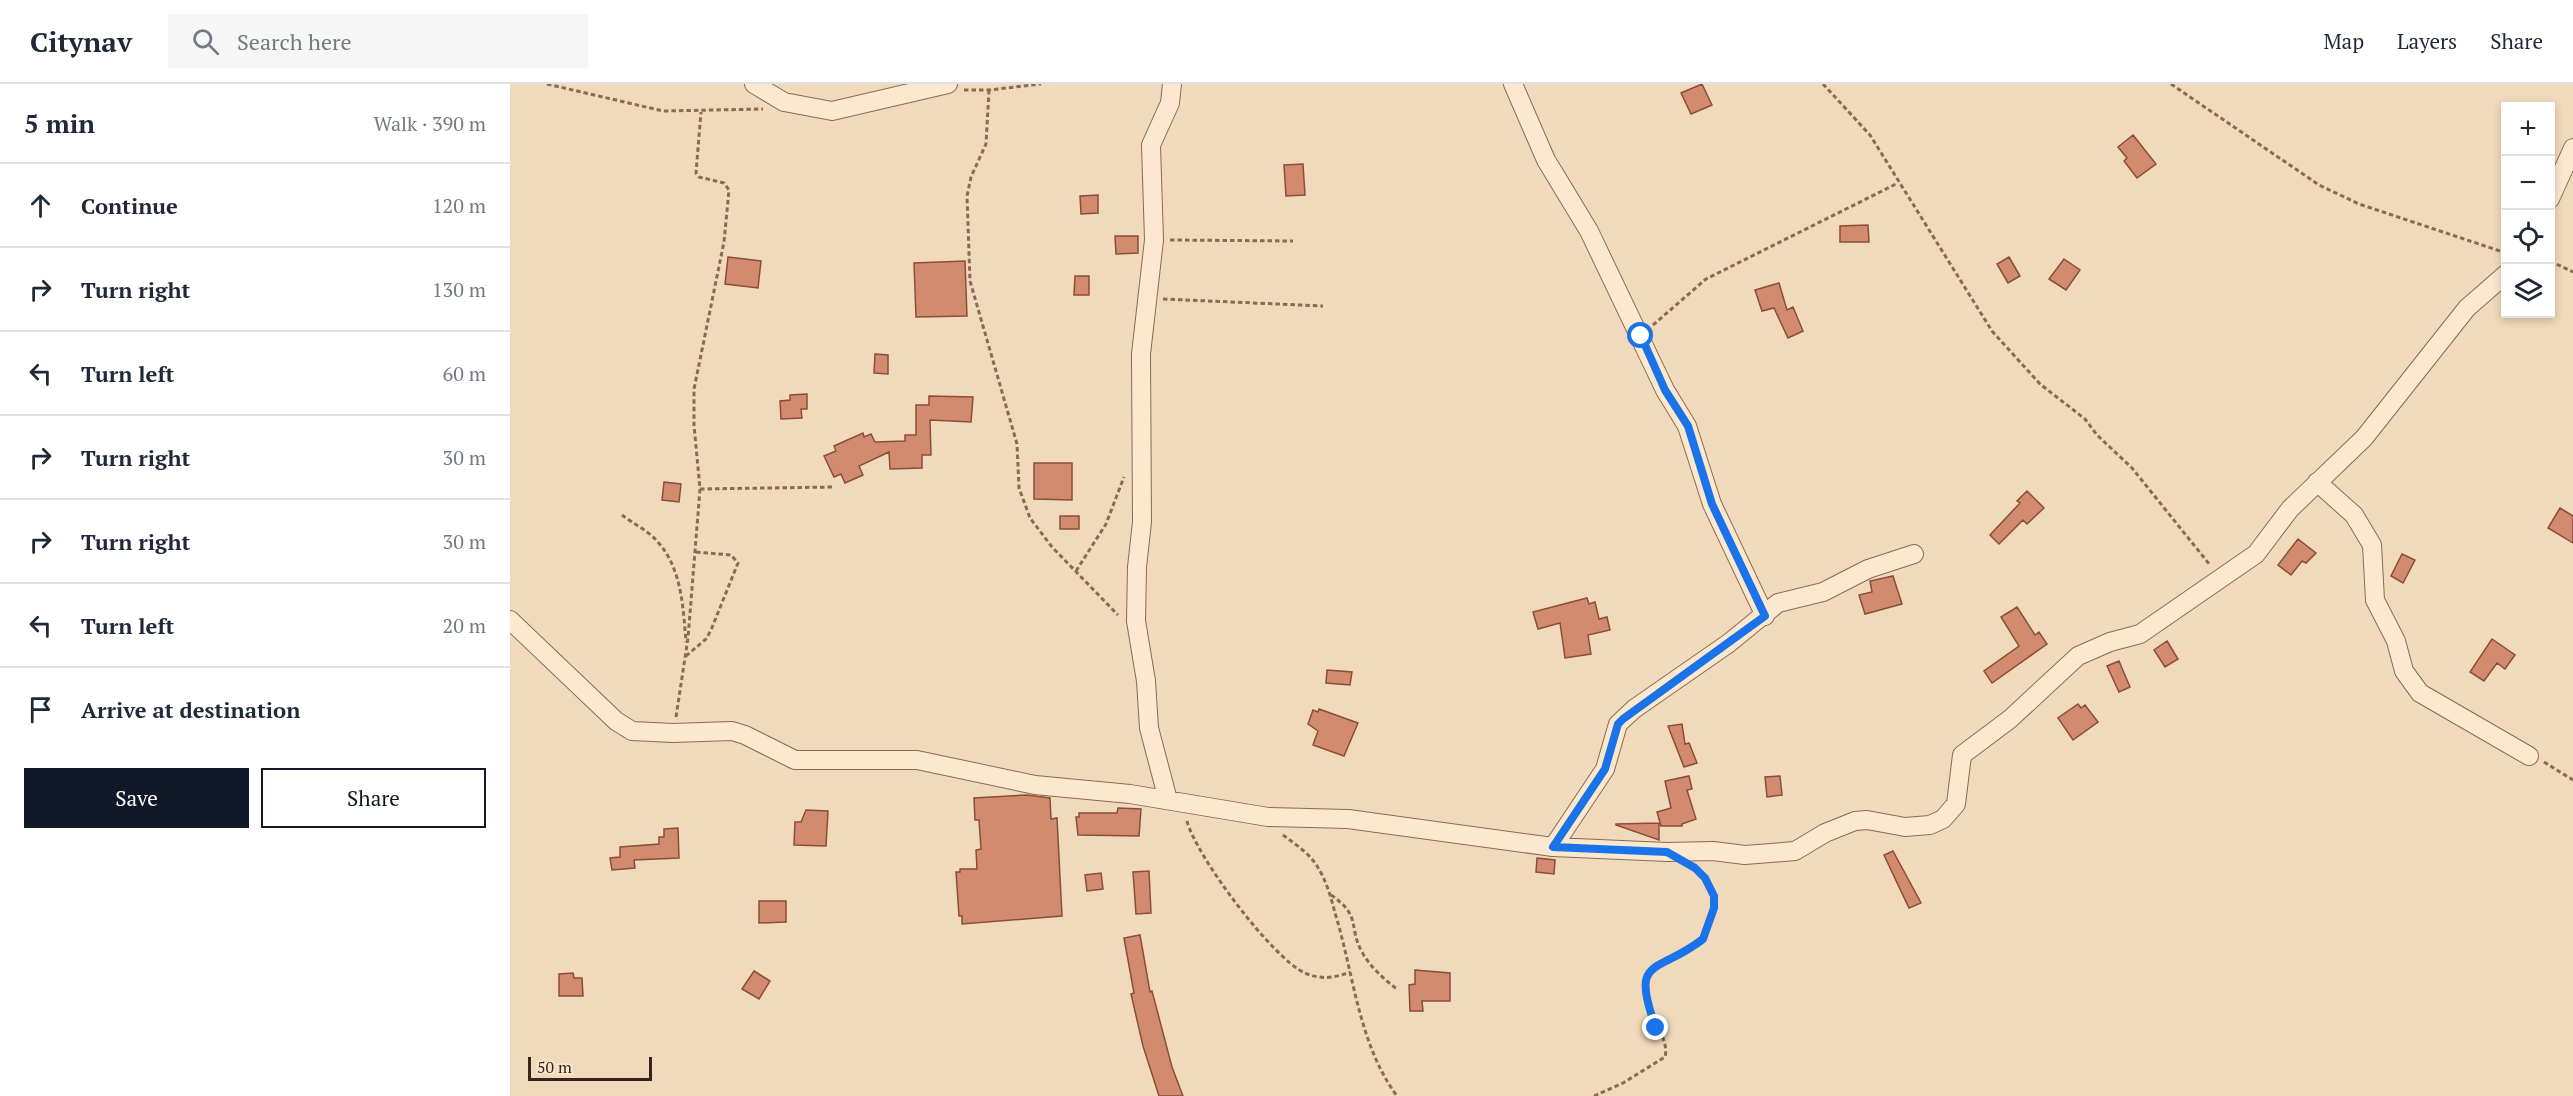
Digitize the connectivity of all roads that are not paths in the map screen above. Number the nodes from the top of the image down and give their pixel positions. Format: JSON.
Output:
{"nodes":[{"id":1,"x":754,"y":84,"type":"edge"},
{"id":2,"x":1172,"y":84,"type":"edge"},
{"id":3,"x":1513,"y":84,"type":"edge"},
{"id":4,"x":940,"y":87,"type":"edge"},
{"id":5,"x":2573,"y":148,"type":"edge"},
{"id":6,"x":2555,"y":188,"type":"edge"},
{"id":7,"x":2501,"y":278,"type":"edge"},
{"id":8,"x":2317,"y":482,"type":"junction"},
{"id":9,"x":1914,"y":554,"type":"dead end"},
{"id":10,"x":1765,"y":616,"type":"junction"},
{"id":11,"x":510,"y":620,"type":"edge"},
{"id":12,"x":2529,"y":756,"type":"road end"},
{"id":13,"x":1175,"y":801,"type":"junction"},
{"id":14,"x":1553,"y":847,"type":"junction"}],
"edges":[{"from":1,"to":4,"type":"street"},
{"from":2,"to":13,"type":"street"},
{"from":3,"to":10,"type":"street"},
{"from":5,"to":6,"type":"street"},
{"from":7,"to":8,"type":"street"},
{"from":8,"to":12,"type":"street"},
{"from":8,"to":14,"type":"street"},
{"from":9,"to":10,"type":"street"},
{"from":10,"to":14,"type":"street"},
{"from":11,"to":13,"type":"street"},
{"from":13,"to":14,"type":"street"}]}
